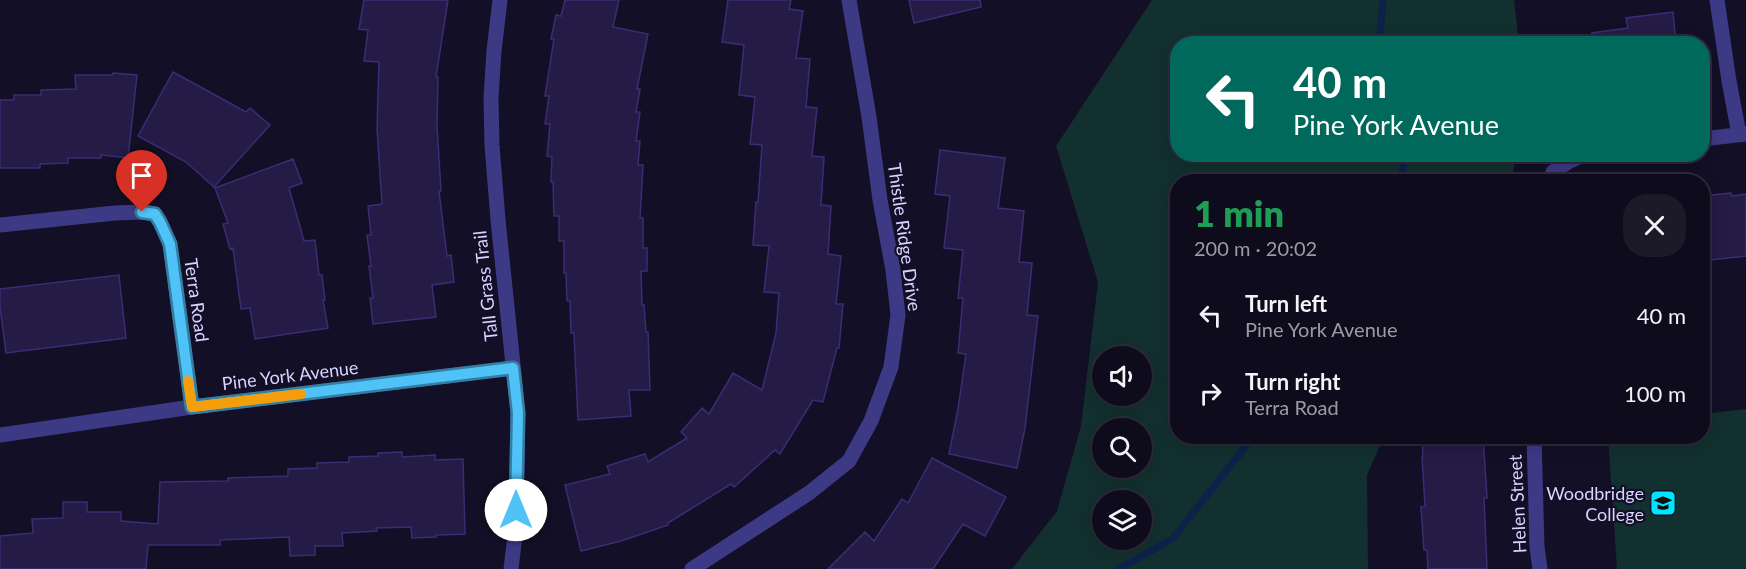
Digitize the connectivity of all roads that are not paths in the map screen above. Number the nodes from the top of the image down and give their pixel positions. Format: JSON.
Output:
{"nodes":[{"id":1,"x":500,"y":0,"type":"edge"},
{"id":2,"x":849,"y":0,"type":"edge"},
{"id":3,"x":1717,"y":0,"type":"edge"},
{"id":4,"x":1742,"y":134,"type":"edge"},
{"id":5,"x":1710,"y":138,"type":"edge"},
{"id":6,"x":1568,"y":162,"type":"edge"},
{"id":7,"x":1552,"y":174,"type":"edge"},
{"id":8,"x":0,"y":225,"type":"edge"},
{"id":9,"x":513,"y":368,"type":"junction"},
{"id":10,"x":192,"y":407,"type":"junction"},
{"id":11,"x":0,"y":435,"type":"edge"},
{"id":12,"x":1534,"y":444,"type":"edge"},
{"id":13,"x":511,"y":569,"type":"edge"},
{"id":14,"x":692,"y":569,"type":"edge"},
{"id":15,"x":1540,"y":569,"type":"edge"}],
"edges":[{"from":1,"to":9,"type":"street","name":"Tall Grass Trail"},
{"from":2,"to":14,"type":"street","name":"Thistle Ridge Drive"},
{"from":3,"to":4,"type":"street"},
{"from":4,"to":5,"type":"street"},
{"from":6,"to":7,"type":"street"},
{"from":8,"to":10,"type":"street","name":"Terra Road"},
{"from":9,"to":10,"type":"street","name":"Pine York Avenue"},
{"from":9,"to":13,"type":"street","name":"Tall Grass Trail"},
{"from":10,"to":11,"type":"street","name":"Pine York Avenue"},
{"from":12,"to":15,"type":"street","name":"Helen Street"}]}
